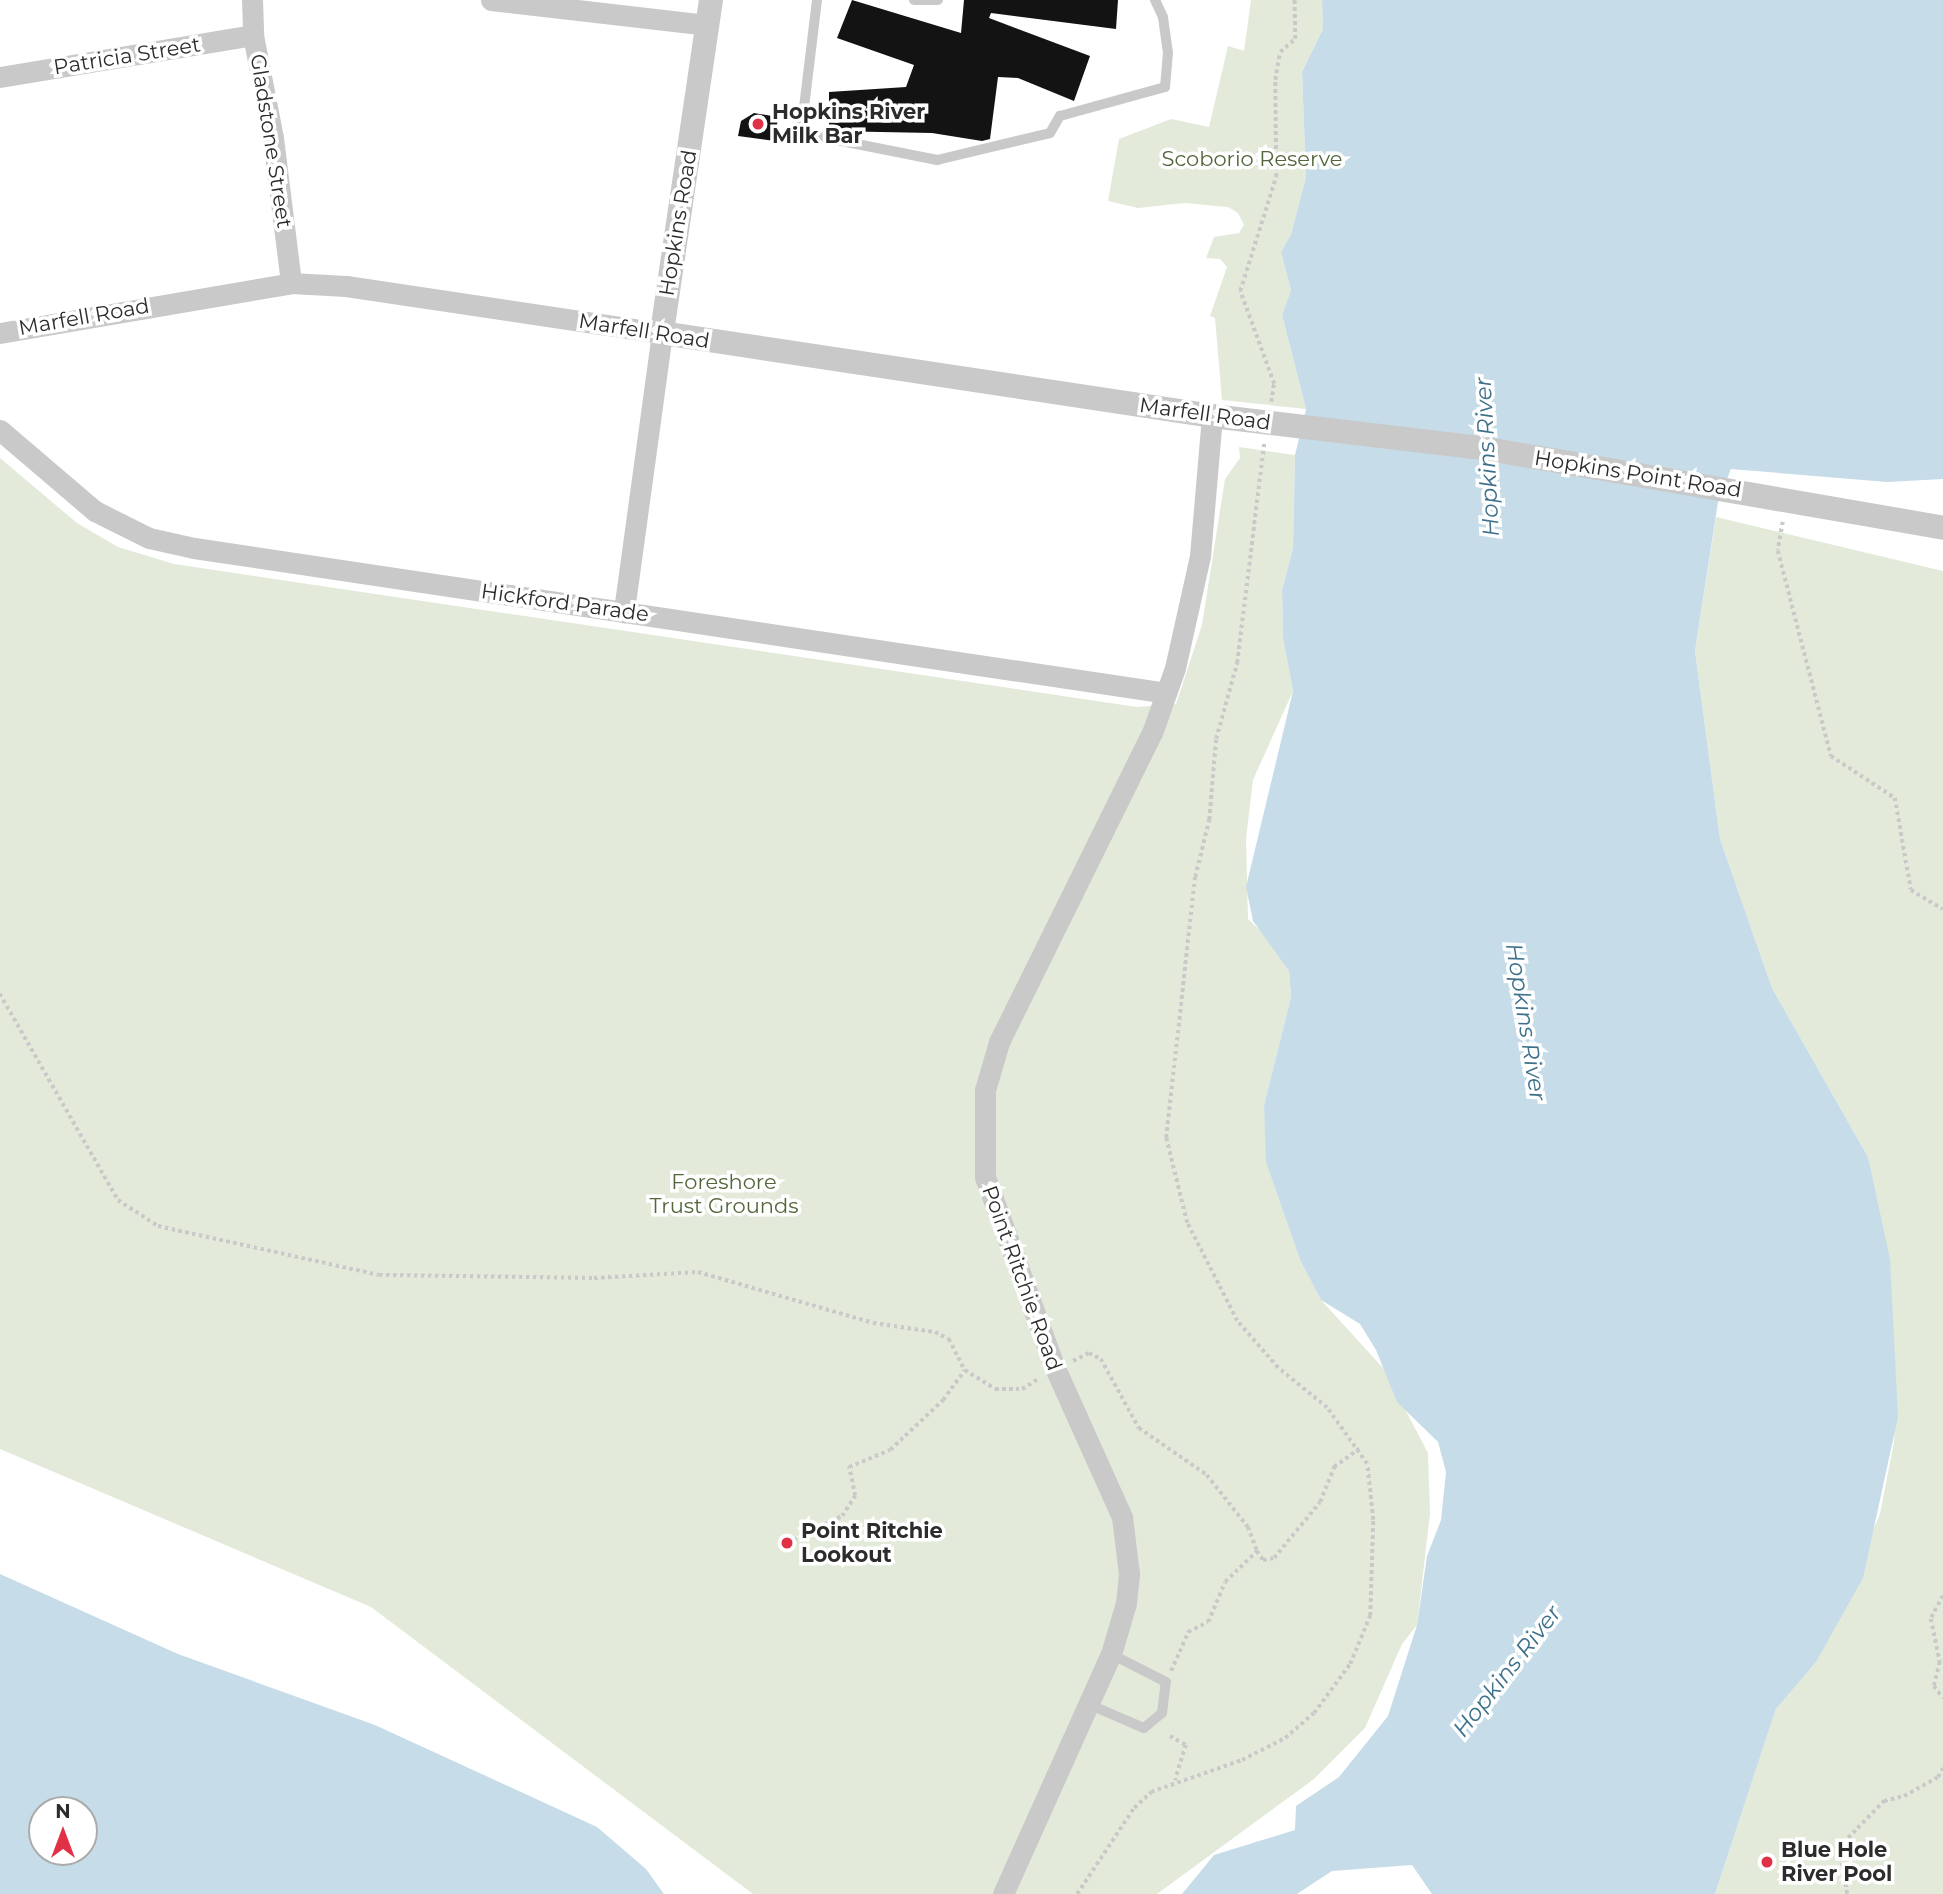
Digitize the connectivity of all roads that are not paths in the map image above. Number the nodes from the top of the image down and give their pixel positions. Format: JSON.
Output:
{"nodes":[{"id":1,"x":252,"y":0,"type":"edge"},
{"id":2,"x":491,"y":0,"type":"edge"},
{"id":3,"x":710,"y":0,"type":"edge"},
{"id":4,"x":817,"y":0,"type":"edge"},
{"id":5,"x":914,"y":0,"type":"edge"},
{"id":6,"x":938,"y":0,"type":"edge"},
{"id":7,"x":1155,"y":0,"type":"edge"},
{"id":8,"x":707,"y":25,"type":"junction"},
{"id":9,"x":253,"y":35,"type":"junction"},
{"id":10,"x":0,"y":77,"type":"edge"},
{"id":11,"x":291,"y":283,"type":"junction"},
{"id":12,"x":0,"y":332,"type":"edge"},
{"id":13,"x":662,"y":333,"type":"junction"},
{"id":14,"x":1212,"y":416,"type":"junction"},
{"id":15,"x":1279,"y":424,"type":"joint"},
{"id":16,"x":0,"y":429,"type":"edge"},
{"id":17,"x":1943,"y":528,"type":"edge"},
{"id":18,"x":624,"y":612,"type":"junction"},
{"id":19,"x":1166,"y":693,"type":"junction"},
{"id":20,"x":1111,"y":1654,"type":"junction"},
{"id":21,"x":1088,"y":1704,"type":"junction"},
{"id":22,"x":1003,"y":1894,"type":"edge"}],
"edges":[{"from":1,"to":9,"type":"street","name":"Gladstone Street"},
{"from":2,"to":8,"type":"street"},
{"from":3,"to":8,"type":"street","name":"Hopkins Road"},
{"from":4,"to":7,"type":"lane"},
{"from":5,"to":6,"type":"lane"},
{"from":8,"to":13,"type":"street","name":"Hopkins Road"},
{"from":9,"to":10,"type":"street","name":"Patricia Street"},
{"from":9,"to":11,"type":"street","name":"Gladstone Street"},
{"from":11,"to":12,"type":"street","name":"Marfell Road"},
{"from":11,"to":13,"type":"street","name":"Marfell Road"},
{"from":13,"to":14,"type":"street","name":"Marfell Road"},
{"from":13,"to":18,"type":"street","name":"Hopkins Road"},
{"from":14,"to":15,"type":"street","name":"Marfell Road"},
{"from":14,"to":19,"type":"street","name":"Point Ritchie Road"},
{"from":15,"to":17,"type":"street","name":"Hopkins Point Road"},
{"from":16,"to":18,"type":"street","name":"Hickford Parade"},
{"from":18,"to":19,"type":"street","name":"Hickford Parade"},
{"from":19,"to":20,"type":"street","name":"Point Ritchie Road"},
{"from":20,"to":21,"type":"street","name":"Point Ritchie Road"},
{"from":20,"to":21,"type":"lane"},
{"from":21,"to":22,"type":"street","name":"Point Ritchie Road"}]}
